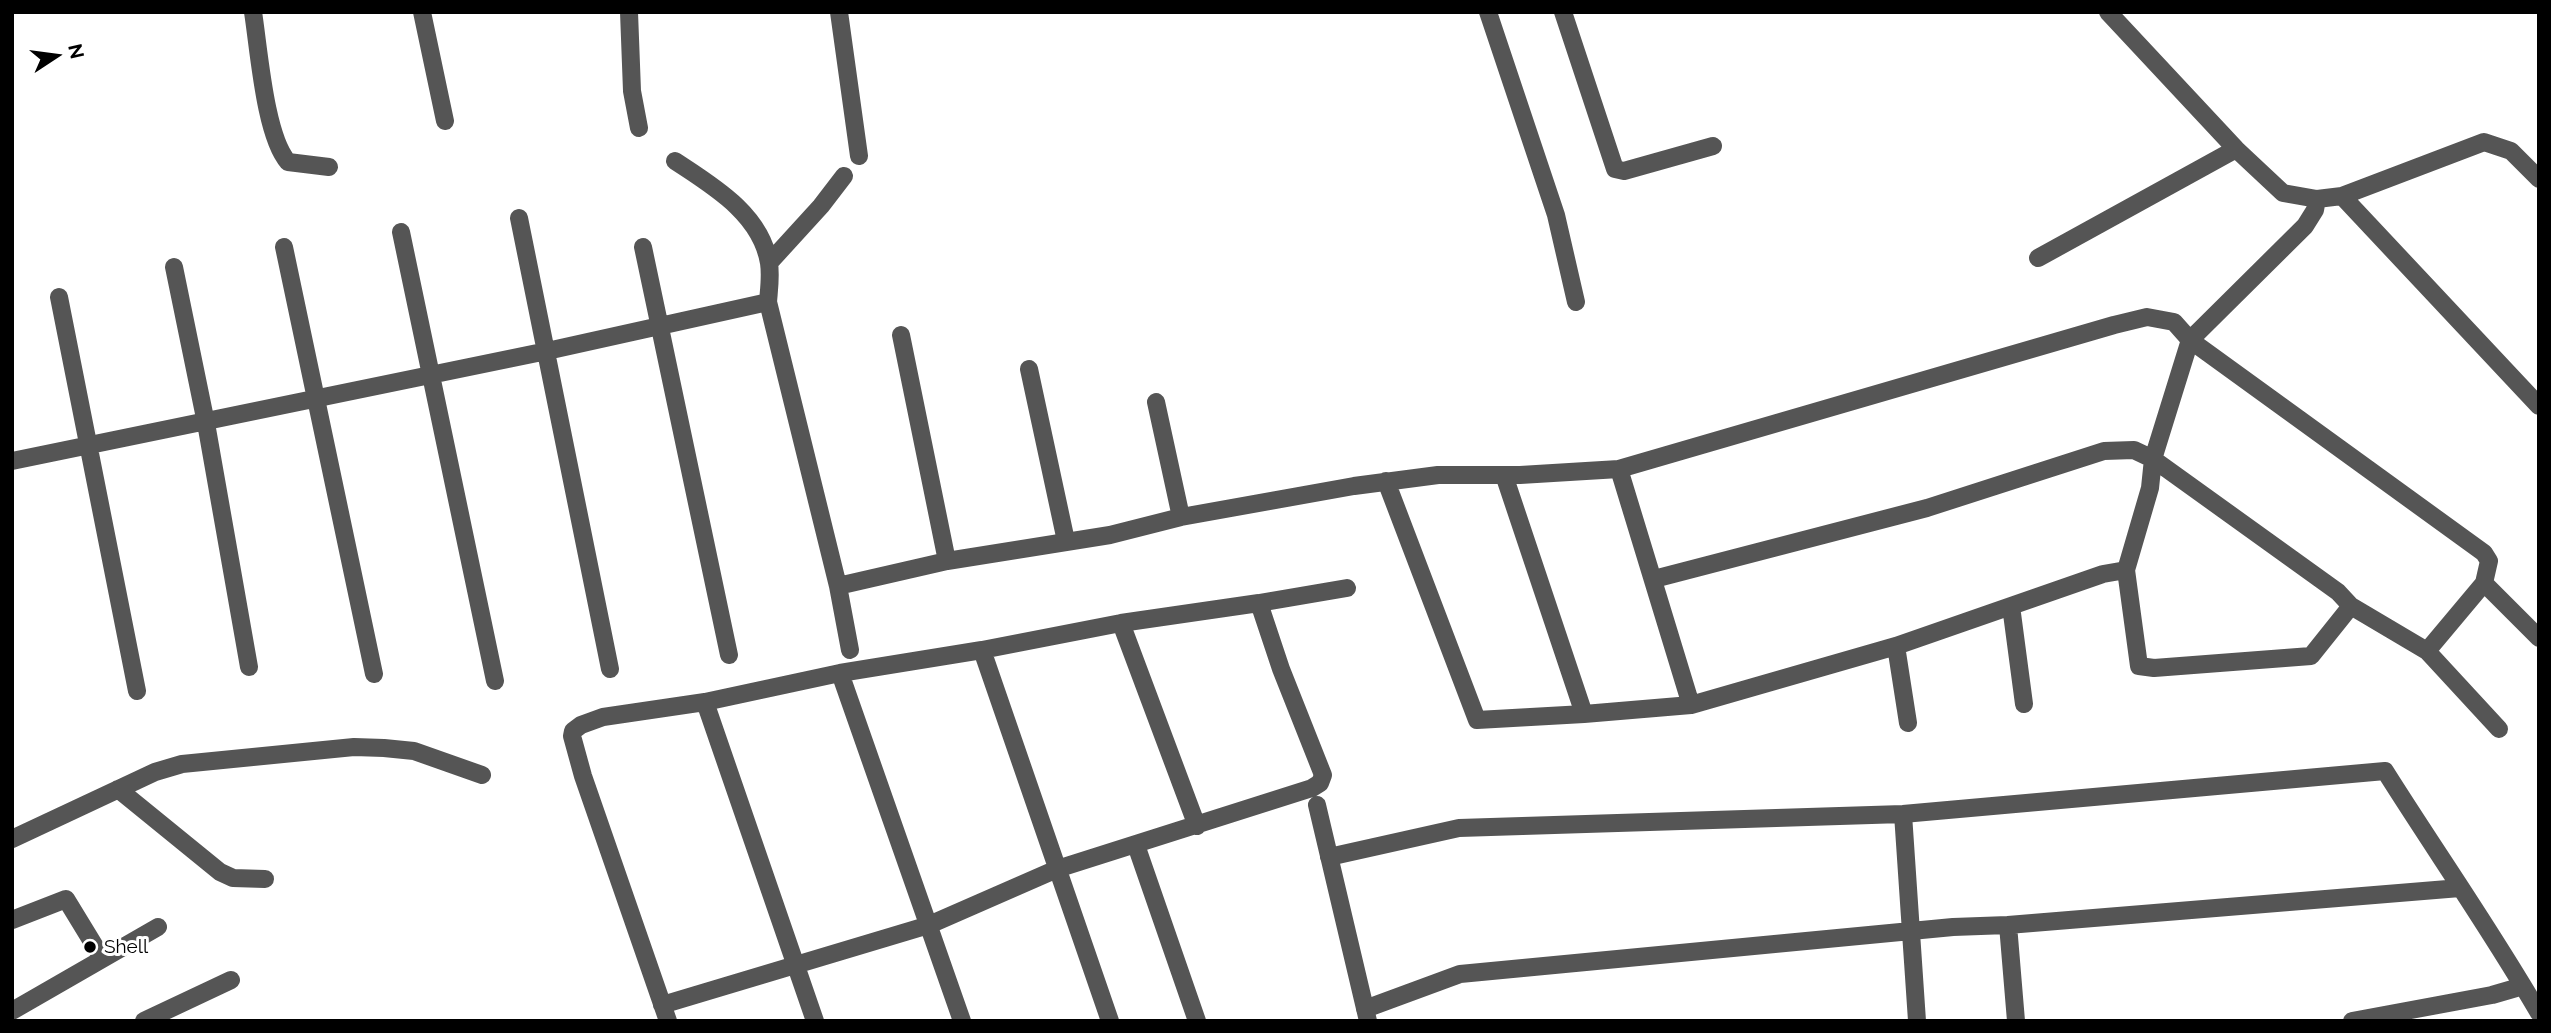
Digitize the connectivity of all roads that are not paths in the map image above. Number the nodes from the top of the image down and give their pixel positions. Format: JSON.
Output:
{"nodes":[{"id":1,"x":253,"y":12,"type":"edge"},
{"id":2,"x":422,"y":12,"type":"edge"},
{"id":3,"x":629,"y":12,"type":"edge"},
{"id":4,"x":839,"y":12,"type":"edge"},
{"id":5,"x":1488,"y":12,"type":"edge"},
{"id":6,"x":1563,"y":12,"type":"edge"},
{"id":7,"x":2108,"y":12,"type":"edge"},
{"id":8,"x":444,"y":121,"type":"dead end"},
{"id":9,"x":639,"y":128,"type":"dead end"},
{"id":10,"x":1713,"y":146,"type":"dead end"},
{"id":11,"x":2236,"y":149,"type":"junction"},
{"id":12,"x":859,"y":156,"type":"dead end"},
{"id":13,"x":676,"y":161,"type":"dead end"},
{"id":14,"x":329,"y":167,"type":"dead end"},
{"id":15,"x":844,"y":176,"type":"dead end"},
{"id":16,"x":2539,"y":179,"type":"edge"},
{"id":17,"x":2342,"y":196,"type":"junction"},
{"id":18,"x":2317,"y":199,"type":"junction"},
{"id":19,"x":519,"y":218,"type":"dead end"},
{"id":20,"x":401,"y":232,"type":"dead end"},
{"id":21,"x":284,"y":247,"type":"dead end"},
{"id":22,"x":643,"y":247,"type":"dead end"},
{"id":23,"x":2038,"y":258,"type":"dead end"},
{"id":24,"x":769,"y":263,"type":"junction"},
{"id":25,"x":174,"y":267,"type":"dead end"},
{"id":26,"x":59,"y":297,"type":"dead end"},
{"id":27,"x":768,"y":302,"type":"junction"},
{"id":28,"x":1576,"y":302,"type":"dead end"},
{"id":29,"x":659,"y":327,"type":"junction"},
{"id":30,"x":901,"y":335,"type":"dead end"},
{"id":31,"x":2190,"y":340,"type":"junction"},
{"id":32,"x":547,"y":351,"type":"junction"},
{"id":33,"x":1029,"y":369,"type":"dead end"},
{"id":34,"x":432,"y":374,"type":"junction"},
{"id":35,"x":317,"y":397,"type":"junction"},
{"id":36,"x":1156,"y":402,"type":"dead end"},
{"id":37,"x":2539,"y":406,"type":"edge"},
{"id":38,"x":206,"y":423,"type":"junction"},
{"id":39,"x":89,"y":445,"type":"junction"},
{"id":40,"x":2154,"y":459,"type":"junction"},
{"id":41,"x":12,"y":461,"type":"edge"},
{"id":42,"x":1619,"y":469,"type":"junction"},
{"id":43,"x":1504,"y":475,"type":"junction"},
{"id":44,"x":1386,"y":481,"type":"junction"},
{"id":45,"x":1181,"y":517,"type":"junction"},
{"id":46,"x":1066,"y":541,"type":"junction"},
{"id":47,"x":947,"y":561,"type":"junction"},
{"id":48,"x":2126,"y":570,"type":"junction"},
{"id":49,"x":1654,"y":579,"type":"junction"},
{"id":50,"x":2484,"y":583,"type":"junction"},
{"id":51,"x":838,"y":586,"type":"junction"},
{"id":52,"x":1347,"y":588,"type":"dead end"},
{"id":53,"x":1259,"y":603,"type":"junction"},
{"id":54,"x":2011,"y":606,"type":"junction"},
{"id":55,"x":2351,"y":606,"type":"junction"},
{"id":56,"x":1121,"y":623,"type":"junction"},
{"id":57,"x":2539,"y":638,"type":"edge"},
{"id":58,"x":1896,"y":646,"type":"junction"},
{"id":59,"x":850,"y":650,"type":"dead end"},
{"id":60,"x":982,"y":650,"type":"junction"},
{"id":61,"x":2427,"y":651,"type":"junction"},
{"id":62,"x":729,"y":655,"type":"dead end"},
{"id":63,"x":249,"y":667,"type":"dead end"},
{"id":64,"x":610,"y":669,"type":"dead end"},
{"id":65,"x":840,"y":673,"type":"junction"},
{"id":66,"x":374,"y":674,"type":"dead end"},
{"id":67,"x":495,"y":681,"type":"dead end"},
{"id":68,"x":137,"y":691,"type":"dead end"},
{"id":69,"x":705,"y":702,"type":"junction"},
{"id":70,"x":2024,"y":704,"type":"dead end"},
{"id":71,"x":1691,"y":705,"type":"junction"},
{"id":72,"x":1584,"y":715,"type":"junction"},
{"id":73,"x":1908,"y":723,"type":"dead end"},
{"id":74,"x":2499,"y":729,"type":"dead end"},
{"id":75,"x":482,"y":775,"type":"dead end"},
{"id":76,"x":118,"y":789,"type":"junction"},
{"id":77,"x":1317,"y":805,"type":"dead end"},
{"id":78,"x":1903,"y":814,"type":"junction"},
{"id":79,"x":1197,"y":826,"type":"junction"},
{"id":80,"x":12,"y":839,"type":"edge"},
{"id":81,"x":1136,"y":845,"type":"junction"},
{"id":82,"x":1329,"y":857,"type":"junction"},
{"id":83,"x":1057,"y":869,"type":"junction"},
{"id":84,"x":265,"y":879,"type":"dead end"},
{"id":85,"x":2460,"y":888,"type":"junction"},
{"id":86,"x":12,"y":919,"type":"edge"},
{"id":87,"x":929,"y":925,"type":"junction"},
{"id":88,"x":2008,"y":925,"type":"junction"},
{"id":89,"x":158,"y":927,"type":"dead end"},
{"id":90,"x":1910,"y":932,"type":"junction"},
{"id":91,"x":102,"y":958,"type":"junction"},
{"id":92,"x":796,"y":965,"type":"junction"},
{"id":93,"x":231,"y":980,"type":"dead end"},
{"id":94,"x":2523,"y":986,"type":"junction"},
{"id":95,"x":12,"y":1011,"type":"edge"},
{"id":96,"x":665,"y":1013,"type":"edge"},
{"id":97,"x":2539,"y":1013,"type":"edge"},
{"id":98,"x":1366,"y":1015,"type":"edge"},
{"id":99,"x":144,"y":1021,"type":"edge"},
{"id":100,"x":815,"y":1021,"type":"edge"},
{"id":101,"x":962,"y":1021,"type":"edge"},
{"id":102,"x":1110,"y":1021,"type":"edge"},
{"id":103,"x":1197,"y":1021,"type":"edge"},
{"id":104,"x":1916,"y":1021,"type":"edge"},
{"id":105,"x":2016,"y":1021,"type":"edge"},
{"id":106,"x":2352,"y":1021,"type":"edge"}],
"edges":[{"from":1,"to":14,"type":"street"},
{"from":2,"to":8,"type":"street"},
{"from":3,"to":9,"type":"street"},
{"from":4,"to":12,"type":"street"},
{"from":5,"to":28,"type":"street"},
{"from":6,"to":10,"type":"street"},
{"from":7,"to":11,"type":"street"},
{"from":11,"to":18,"type":"street"},
{"from":11,"to":23,"type":"street"},
{"from":13,"to":24,"type":"street"},
{"from":15,"to":24,"type":"street"},
{"from":16,"to":17,"type":"street"},
{"from":17,"to":18,"type":"street"},
{"from":17,"to":37,"type":"street"},
{"from":18,"to":31,"type":"street"},
{"from":19,"to":32,"type":"street"},
{"from":20,"to":34,"type":"street"},
{"from":21,"to":35,"type":"street"},
{"from":22,"to":29,"type":"street"},
{"from":24,"to":27,"type":"street"},
{"from":25,"to":38,"type":"street"},
{"from":26,"to":39,"type":"street"},
{"from":27,"to":29,"type":"street"},
{"from":27,"to":51,"type":"street"},
{"from":29,"to":32,"type":"street"},
{"from":29,"to":62,"type":"street"},
{"from":30,"to":47,"type":"street"},
{"from":31,"to":40,"type":"street"},
{"from":31,"to":42,"type":"street"},
{"from":31,"to":50,"type":"street"},
{"from":32,"to":34,"type":"street"},
{"from":32,"to":64,"type":"street"},
{"from":33,"to":46,"type":"street"},
{"from":34,"to":35,"type":"street"},
{"from":34,"to":67,"type":"street"},
{"from":35,"to":38,"type":"street"},
{"from":35,"to":66,"type":"street"},
{"from":36,"to":45,"type":"street"},
{"from":38,"to":39,"type":"street"},
{"from":38,"to":63,"type":"street"},
{"from":39,"to":41,"type":"street"},
{"from":39,"to":68,"type":"street"},
{"from":40,"to":48,"type":"street"},
{"from":40,"to":49,"type":"street"},
{"from":40,"to":55,"type":"street"},
{"from":42,"to":43,"type":"street"},
{"from":42,"to":49,"type":"street"},
{"from":43,"to":44,"type":"street"},
{"from":43,"to":72,"type":"street"},
{"from":44,"to":45,"type":"street"},
{"from":44,"to":72,"type":"street"},
{"from":45,"to":46,"type":"street"},
{"from":46,"to":47,"type":"street"},
{"from":47,"to":51,"type":"street"},
{"from":48,"to":54,"type":"street"},
{"from":48,"to":55,"type":"street"},
{"from":49,"to":71,"type":"street"},
{"from":50,"to":57,"type":"street"},
{"from":50,"to":61,"type":"street"},
{"from":51,"to":59,"type":"street"},
{"from":52,"to":53,"type":"street"},
{"from":53,"to":56,"type":"street"},
{"from":53,"to":79,"type":"street"},
{"from":54,"to":58,"type":"street"},
{"from":54,"to":70,"type":"street"},
{"from":55,"to":61,"type":"street"},
{"from":56,"to":60,"type":"street"},
{"from":56,"to":79,"type":"street"},
{"from":58,"to":71,"type":"street"},
{"from":58,"to":73,"type":"street"},
{"from":60,"to":65,"type":"street"},
{"from":60,"to":83,"type":"street"},
{"from":61,"to":74,"type":"street"},
{"from":65,"to":69,"type":"street"},
{"from":65,"to":87,"type":"street"},
{"from":69,"to":92,"type":"street"},
{"from":69,"to":96,"type":"street"},
{"from":71,"to":72,"type":"street"},
{"from":75,"to":76,"type":"street"},
{"from":76,"to":80,"type":"street"},
{"from":76,"to":84,"type":"street"},
{"from":77,"to":82,"type":"street"},
{"from":78,"to":82,"type":"street"},
{"from":78,"to":85,"type":"street"},
{"from":78,"to":90,"type":"street"},
{"from":79,"to":81,"type":"street"},
{"from":81,"to":83,"type":"street"},
{"from":81,"to":103,"type":"street"},
{"from":82,"to":98,"type":"street"},
{"from":83,"to":87,"type":"street"},
{"from":83,"to":102,"type":"street"},
{"from":85,"to":88,"type":"street"},
{"from":85,"to":94,"type":"street"},
{"from":86,"to":91,"type":"street"},
{"from":87,"to":92,"type":"street"},
{"from":87,"to":101,"type":"street"},
{"from":88,"to":90,"type":"street"},
{"from":88,"to":105,"type":"street"},
{"from":89,"to":91,"type":"street"},
{"from":90,"to":98,"type":"street"},
{"from":90,"to":104,"type":"street"},
{"from":91,"to":95,"type":"street"},
{"from":92,"to":96,"type":"street"},
{"from":92,"to":100,"type":"street"},
{"from":93,"to":99,"type":"street"},
{"from":94,"to":97,"type":"street"},
{"from":94,"to":106,"type":"street"}]}
